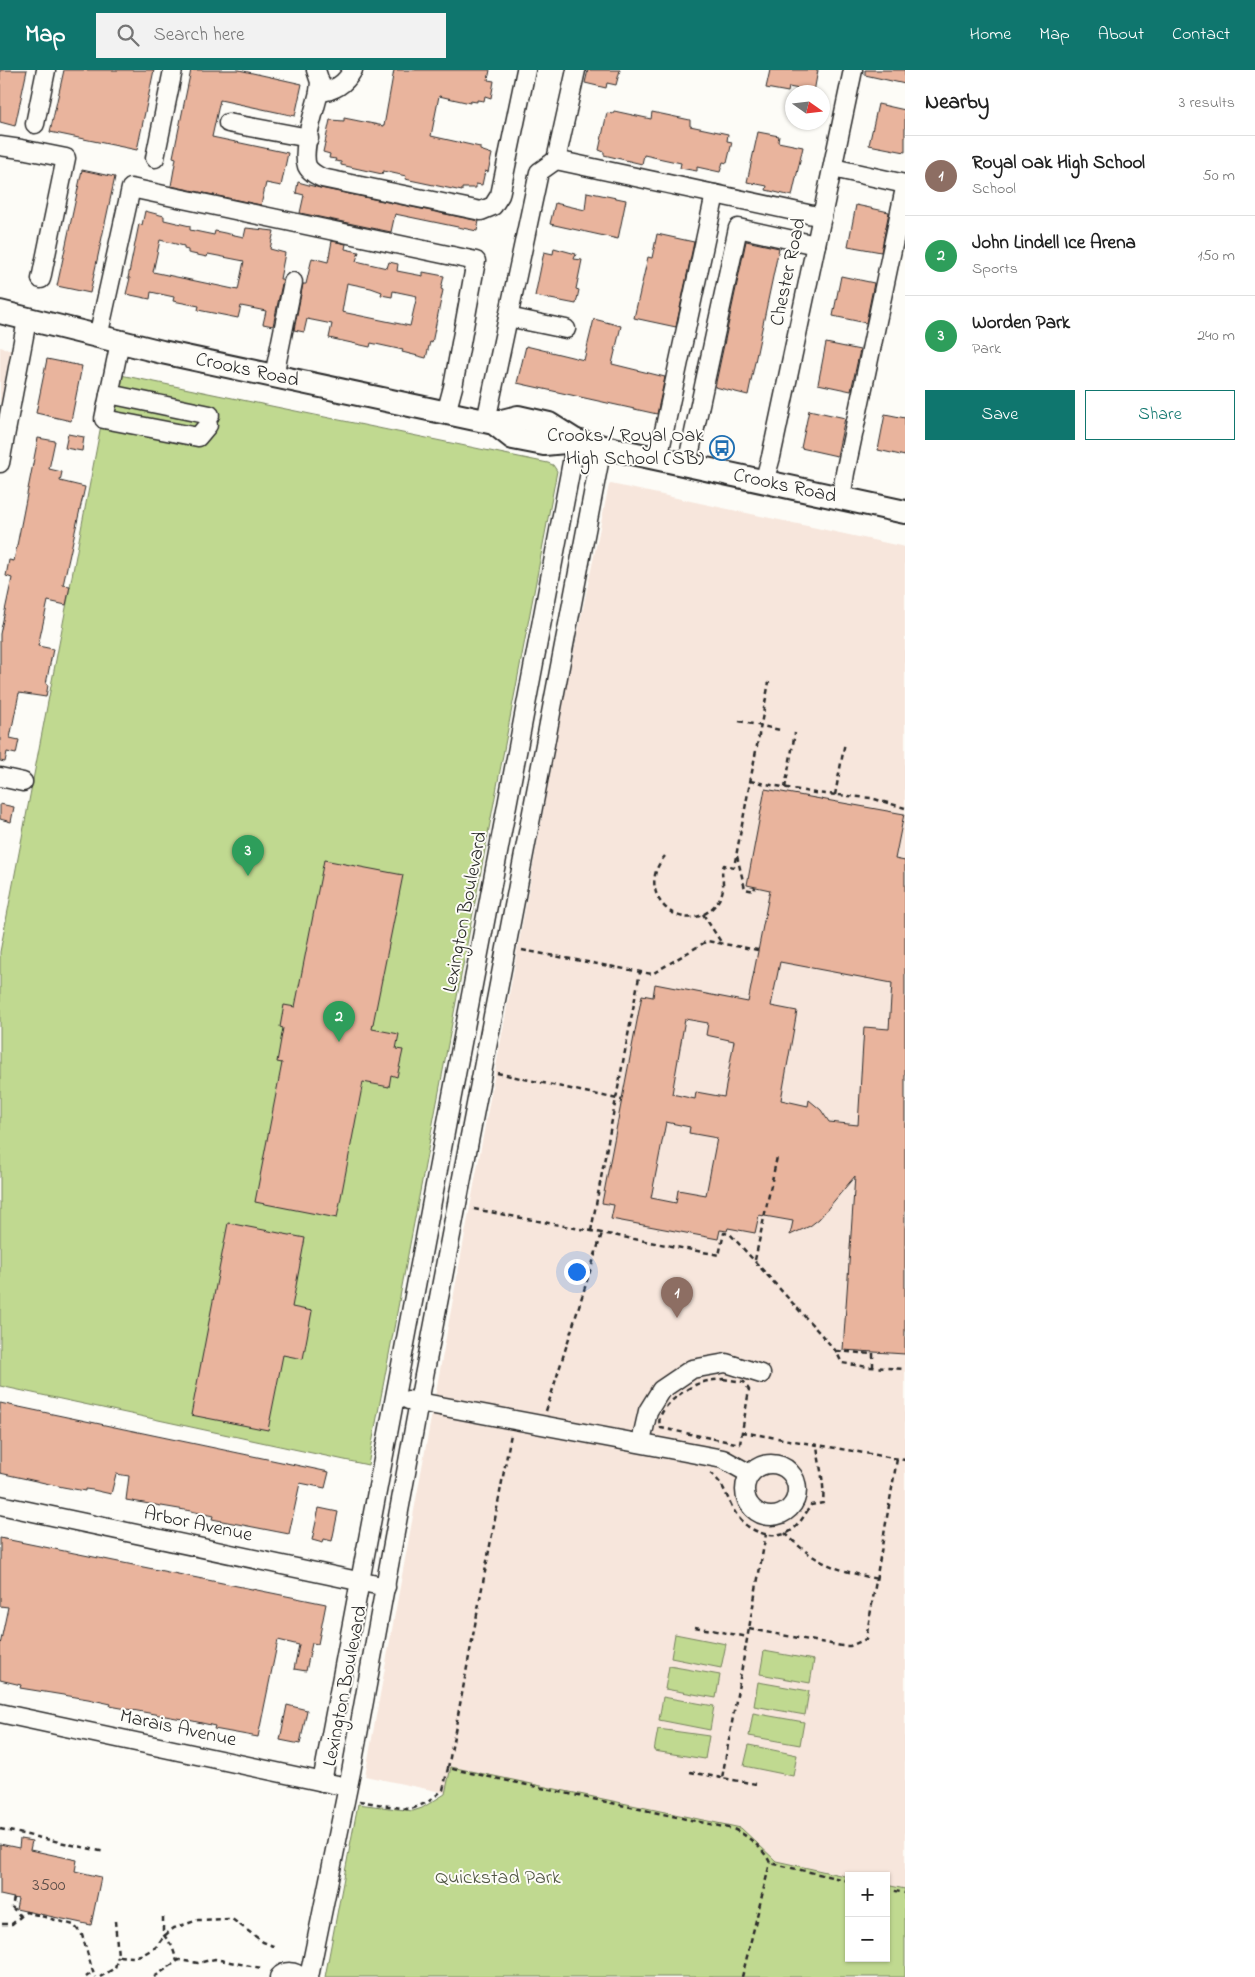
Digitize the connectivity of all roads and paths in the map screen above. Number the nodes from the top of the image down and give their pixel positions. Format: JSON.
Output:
{"nodes":[{"id":1,"x":46,"y":70,"type":"edge"},
{"id":2,"x":174,"y":70,"type":"edge"},
{"id":3,"x":316,"y":70,"type":"edge"},
{"id":4,"x":353,"y":70,"type":"edge"},
{"id":5,"x":526,"y":70,"type":"edge"},
{"id":6,"x":576,"y":70,"type":"edge"},
{"id":7,"x":854,"y":70,"type":"edge"},
{"id":8,"x":319,"y":92,"type":"junction"},
{"id":9,"x":228,"y":123,"type":"dead end"},
{"id":10,"x":35,"y":124,"type":"dead end"},
{"id":11,"x":309,"y":138,"type":"junction"},
{"id":12,"x":1,"y":148,"type":"edge"},
{"id":13,"x":155,"y":158,"type":"dead end"},
{"id":14,"x":556,"y":160,"type":"junction"},
{"id":15,"x":833,"y":168,"type":"junction"},
{"id":16,"x":905,"y":184,"type":"edge"},
{"id":17,"x":905,"y":188,"type":"edge"},
{"id":18,"x":715,"y":194,"type":"junction"},
{"id":19,"x":822,"y":217,"type":"junction"},
{"id":20,"x":816,"y":245,"type":"junction"},
{"id":21,"x":41,"y":279,"type":"dead end"},
{"id":22,"x":293,"y":282,"type":"dead end"},
{"id":23,"x":0,"y":312,"type":"edge"},
{"id":24,"x":508,"y":317,"type":"junction"},
{"id":25,"x":27,"y":320,"type":"junction"},
{"id":26,"x":566,"y":329,"type":"dead end"},
{"id":27,"x":98,"y":337,"type":"junction"},
{"id":28,"x":120,"y":342,"type":"junction"},
{"id":29,"x":274,"y":376,"type":"junction"},
{"id":30,"x":109,"y":394,"type":"junction"},
{"id":31,"x":446,"y":412,"type":"junction"},
{"id":32,"x":490,"y":422,"type":"junction"},
{"id":33,"x":576,"y":441,"type":"junction"},
{"id":34,"x":602,"y":447,"type":"junction"},
{"id":35,"x":658,"y":459,"type":"junction"},
{"id":36,"x":0,"y":464,"type":"edge"},
{"id":37,"x":687,"y":465,"type":"junction"},
{"id":38,"x":764,"y":482,"type":"junction"},
{"id":39,"x":841,"y":499,"type":"junction"},
{"id":40,"x":905,"y":512,"type":"edge"},
{"id":41,"x":562,"y":519,"type":"junction"},
{"id":42,"x":587,"y":522,"type":"junction"},
{"id":43,"x":537,"y":648,"type":"junction"},
{"id":44,"x":560,"y":664,"type":"junction"},
{"id":45,"x":769,"y":682,"type":"dead end"},
{"id":46,"x":739,"y":721,"type":"dead end"},
{"id":47,"x":761,"y":726,"type":"junction"},
{"id":48,"x":780,"y":730,"type":"dead end"},
{"id":49,"x":795,"y":732,"type":"dead end"},
{"id":50,"x":845,"y":742,"type":"dead end"},
{"id":51,"x":0,"y":777,"type":"edge"},
{"id":52,"x":750,"y":781,"type":"junction"},
{"id":53,"x":23,"y":782,"type":"dead end"},
{"id":54,"x":785,"y":788,"type":"junction"},
{"id":55,"x":834,"y":795,"type":"junction"},
{"id":56,"x":509,"y":802,"type":"junction"},
{"id":57,"x":533,"y":807,"type":"junction"},
{"id":58,"x":905,"y":808,"type":"edge"},
{"id":59,"x":736,"y":854,"type":"junction"},
{"id":60,"x":665,"y":856,"type":"dead end"},
{"id":61,"x":755,"y":887,"type":"dead end"},
{"id":62,"x":703,"y":914,"type":"junction"},
{"id":63,"x":722,"y":943,"type":"junction"},
{"id":64,"x":522,"y":950,"type":"dead end"},
{"id":65,"x":758,"y":950,"type":"dead end"},
{"id":66,"x":640,"y":972,"type":"junction"},
{"id":67,"x":466,"y":1030,"type":"junction"},
{"id":68,"x":490,"y":1034,"type":"junction"},
{"id":69,"x":491,"y":1072,"type":"dead end"},
{"id":70,"x":616,"y":1099,"type":"junction"},
{"id":71,"x":622,"y":1100,"type":"dead end"},
{"id":72,"x":449,"y":1114,"type":"junction"},
{"id":73,"x":474,"y":1119,"type":"junction"},
{"id":74,"x":777,"y":1157,"type":"dead end"},
{"id":75,"x":474,"y":1208,"type":"dead end"},
{"id":76,"x":590,"y":1231,"type":"junction"},
{"id":77,"x":602,"y":1233,"type":"junction"},
{"id":78,"x":755,"y":1260,"type":"junction"},
{"id":79,"x":420,"y":1265,"type":"junction"},
{"id":80,"x":445,"y":1269,"type":"junction"},
{"id":81,"x":836,"y":1351,"type":"junction"},
{"id":82,"x":873,"y":1367,"type":"junction"},
{"id":83,"x":905,"y":1369,"type":"edge"},
{"id":84,"x":762,"y":1374,"type":"dead end"},
{"id":85,"x":395,"y":1397,"type":"junction"},
{"id":86,"x":419,"y":1402,"type":"junction"},
{"id":87,"x":544,"y":1425,"type":"junction"},
{"id":88,"x":512,"y":1432,"type":"dead end"},
{"id":89,"x":742,"y":1432,"type":"junction"},
{"id":90,"x":641,"y":1442,"type":"junction"},
{"id":91,"x":817,"y":1445,"type":"junction"},
{"id":92,"x":897,"y":1459,"type":"junction"},
{"id":93,"x":905,"y":1460,"type":"edge"},
{"id":94,"x":706,"y":1470,"type":"dead end"},
{"id":95,"x":750,"y":1474,"type":"dead end"},
{"id":96,"x":0,"y":1505,"type":"edge"},
{"id":97,"x":785,"y":1533,"type":"junction"},
{"id":98,"x":766,"y":1534,"type":"junction"},
{"id":99,"x":877,"y":1580,"type":"junction"},
{"id":100,"x":362,"y":1581,"type":"junction"},
{"id":101,"x":386,"y":1586,"type":"junction"},
{"id":102,"x":695,"y":1627,"type":"dead end"},
{"id":103,"x":749,"y":1629,"type":"junction"},
{"id":104,"x":748,"y":1637,"type":"junction"},
{"id":105,"x":0,"y":1713,"type":"edge"},
{"id":106,"x":448,"y":1768,"type":"junction"},
{"id":107,"x":690,"y":1772,"type":"dead end"},
{"id":108,"x":722,"y":1778,"type":"junction"},
{"id":109,"x":322,"y":1782,"type":"junction"},
{"id":110,"x":756,"y":1784,"type":"dead end"},
{"id":111,"x":352,"y":1794,"type":"junction"},
{"id":112,"x":0,"y":1829,"type":"edge"},
{"id":113,"x":27,"y":1835,"type":"junction"},
{"id":114,"x":26,"y":1840,"type":"dead end"},
{"id":115,"x":105,"y":1852,"type":"dead end"},
{"id":116,"x":770,"y":1863,"type":"junction"},
{"id":117,"x":845,"y":1880,"type":"edge"},
{"id":118,"x":890,"y":1890,"type":"edge"},
{"id":119,"x":905,"y":1893,"type":"edge"},
{"id":120,"x":14,"y":1898,"type":"dead end"},
{"id":121,"x":21,"y":1917,"type":"junction"},
{"id":122,"x":163,"y":1917,"type":"dead end"},
{"id":123,"x":115,"y":1921,"type":"dead end"},
{"id":124,"x":2,"y":1924,"type":"dead end"},
{"id":125,"x":164,"y":1936,"type":"junction"},
{"id":126,"x":276,"y":1947,"type":"dead end"},
{"id":127,"x":118,"y":1956,"type":"junction"},
{"id":128,"x":177,"y":1961,"type":"junction"},
{"id":129,"x":261,"y":1968,"type":"dead end"},
{"id":130,"x":93,"y":1972,"type":"junction"},
{"id":131,"x":86,"y":1977,"type":"edge"},
{"id":132,"x":98,"y":1977,"type":"edge"},
{"id":133,"x":154,"y":1977,"type":"edge"},
{"id":134,"x":279,"y":1977,"type":"edge"},
{"id":135,"x":301,"y":1977,"type":"edge"},
{"id":136,"x":310,"y":1977,"type":"edge"},
{"id":137,"x":742,"y":1977,"type":"edge"}],
"edges":[{"from":1,"to":10,"type":"street"},
{"from":2,"to":13,"type":"street"},
{"from":3,"to":8,"type":"street"},
{"from":4,"to":8,"type":"street"},
{"from":5,"to":11,"type":"street"},
{"from":6,"to":14,"type":"street"},
{"from":7,"to":15,"type":"street","name":"Chester Road"},
{"from":8,"to":11,"type":"street"},
{"from":9,"to":11,"type":"street"},
{"from":12,"to":21,"type":"street"},
{"from":14,"to":18,"type":"street"},
{"from":14,"to":24,"type":"street"},
{"from":15,"to":16,"type":"street"},
{"from":15,"to":19,"type":"street","name":"Chester Road"},
{"from":17,"to":39,"type":"street"},
{"from":18,"to":19,"type":"street"},
{"from":18,"to":35,"type":"street"},
{"from":19,"to":20,"type":"street","name":"Chester Road"},
{"from":20,"to":37,"type":"street"},
{"from":20,"to":38,"type":"street","name":"Chester Road"},
{"from":22,"to":29,"type":"street"},
{"from":23,"to":25,"type":"main road","name":"Crooks Road"},
{"from":24,"to":26,"type":"street"},
{"from":24,"to":32,"type":"street"},
{"from":25,"to":27,"type":"main road","name":"Crooks Road"},
{"from":25,"to":36,"type":"street"},
{"from":27,"to":28,"type":"main road","name":"Crooks Road"},
{"from":27,"to":31,"type":"street"},
{"from":28,"to":29,"type":"main road","name":"Crooks Road"},
{"from":28,"to":30,"type":"street"},
{"from":29,"to":31,"type":"main road","name":"Crooks Road"},
{"from":30,"to":30,"type":"street"},
{"from":31,"to":32,"type":"main road","name":"Crooks Road"},
{"from":32,"to":33,"type":"main road","name":"Crooks Road"},
{"from":33,"to":34,"type":"main road","name":"Crooks Road"},
{"from":33,"to":41,"type":"street","name":"Lexington Boulevard"},
{"from":34,"to":35,"type":"main road","name":"Crooks Road"},
{"from":34,"to":42,"type":"street","name":"Lexington Boulevard"},
{"from":35,"to":37,"type":"main road","name":"Crooks Road"},
{"from":37,"to":38,"type":"main road","name":"Crooks Road"},
{"from":38,"to":39,"type":"main road","name":"Crooks Road"},
{"from":39,"to":40,"type":"main road","name":"Crooks Road"},
{"from":41,"to":42,"type":"street"},
{"from":41,"to":43,"type":"street","name":"Lexington Boulevard"},
{"from":42,"to":44,"type":"street","name":"Lexington Boulevard"},
{"from":43,"to":44,"type":"street"},
{"from":43,"to":56,"type":"street","name":"Lexington Boulevard"},
{"from":44,"to":57,"type":"street","name":"Lexington Boulevard"},
{"from":45,"to":47,"type":"path"},
{"from":46,"to":47,"type":"path"},
{"from":47,"to":48,"type":"path"},
{"from":47,"to":52,"type":"path"},
{"from":49,"to":54,"type":"path"},
{"from":50,"to":55,"type":"path"},
{"from":51,"to":53,"type":"street"},
{"from":52,"to":54,"type":"path"},
{"from":52,"to":59,"type":"path"},
{"from":54,"to":55,"type":"path"},
{"from":55,"to":58,"type":"path"},
{"from":56,"to":57,"type":"street"},
{"from":56,"to":67,"type":"street","name":"Lexington Boulevard"},
{"from":57,"to":68,"type":"street","name":"Lexington Boulevard"},
{"from":59,"to":61,"type":"path"},
{"from":59,"to":62,"type":"path"},
{"from":60,"to":62,"type":"path"},
{"from":62,"to":63,"type":"path"},
{"from":63,"to":65,"type":"path"},
{"from":63,"to":66,"type":"path"},
{"from":64,"to":66,"type":"path"},
{"from":66,"to":70,"type":"path"},
{"from":67,"to":68,"type":"street"},
{"from":67,"to":72,"type":"street","name":"Lexington Boulevard"},
{"from":68,"to":73,"type":"street","name":"Lexington Boulevard"},
{"from":69,"to":70,"type":"path"},
{"from":70,"to":71,"type":"path"},
{"from":70,"to":76,"type":"path"},
{"from":72,"to":73,"type":"street"},
{"from":72,"to":79,"type":"street","name":"Lexington Boulevard"},
{"from":73,"to":80,"type":"street","name":"Lexington Boulevard"},
{"from":74,"to":78,"type":"path"},
{"from":75,"to":76,"type":"path"},
{"from":76,"to":77,"type":"path"},
{"from":77,"to":78,"type":"path"},
{"from":77,"to":87,"type":"path"},
{"from":78,"to":81,"type":"path"},
{"from":79,"to":80,"type":"street"},
{"from":79,"to":85,"type":"street","name":"Lexington Boulevard"},
{"from":80,"to":86,"type":"street","name":"Lexington Boulevard"},
{"from":81,"to":82,"type":"path"},
{"from":81,"to":82,"type":"path"},
{"from":82,"to":83,"type":"path"},
{"from":84,"to":90,"type":"street"},
{"from":85,"to":86,"type":"street"},
{"from":85,"to":100,"type":"street","name":"Lexington Boulevard"},
{"from":86,"to":87,"type":"street"},
{"from":86,"to":101,"type":"street","name":"Lexington Boulevard"},
{"from":87,"to":90,"type":"street"},
{"from":88,"to":106,"type":"path"},
{"from":89,"to":89,"type":"path"},
{"from":89,"to":91,"type":"path"},
{"from":90,"to":95,"type":"street"},
{"from":91,"to":92,"type":"path"},
{"from":91,"to":97,"type":"path"},
{"from":92,"to":93,"type":"path"},
{"from":92,"to":99,"type":"path"},
{"from":94,"to":98,"type":"path"},
{"from":96,"to":100,"type":"street","name":"Arbor Avenue"},
{"from":97,"to":98,"type":"path"},
{"from":97,"to":99,"type":"path"},
{"from":98,"to":103,"type":"path"},
{"from":99,"to":103,"type":"path"},
{"from":100,"to":101,"type":"street","name":"Arbor Avenue"},
{"from":100,"to":109,"type":"street","name":"Lexington Boulevard"},
{"from":101,"to":111,"type":"street","name":"Lexington Boulevard"},
{"from":102,"to":104,"type":"path"},
{"from":103,"to":104,"type":"path"},
{"from":104,"to":108,"type":"path"},
{"from":105,"to":109,"type":"street","name":"Marais Avenue"},
{"from":106,"to":111,"type":"path"},
{"from":106,"to":116,"type":"path"},
{"from":107,"to":108,"type":"path"},
{"from":108,"to":110,"type":"path"},
{"from":109,"to":111,"type":"street","name":"Marais Avenue"},
{"from":111,"to":136,"type":"street","name":"Lexington Boulevard"},
{"from":112,"to":113,"type":"path"},
{"from":113,"to":114,"type":"path"},
{"from":113,"to":115,"type":"path"},
{"from":116,"to":117,"type":"path"},
{"from":116,"to":137,"type":"path"},
{"from":118,"to":119,"type":"path"},
{"from":120,"to":121,"type":"path"},
{"from":121,"to":124,"type":"path"},
{"from":121,"to":130,"type":"path"},
{"from":122,"to":125,"type":"path"},
{"from":123,"to":127,"type":"path"},
{"from":125,"to":126,"type":"path"},
{"from":125,"to":127,"type":"path"},
{"from":125,"to":128,"type":"path"},
{"from":127,"to":132,"type":"path"},
{"from":128,"to":129,"type":"path"},
{"from":128,"to":133,"type":"path"},
{"from":130,"to":131,"type":"path"},
{"from":130,"to":132,"type":"path"},
{"from":134,"to":135,"type":"street"}]}
